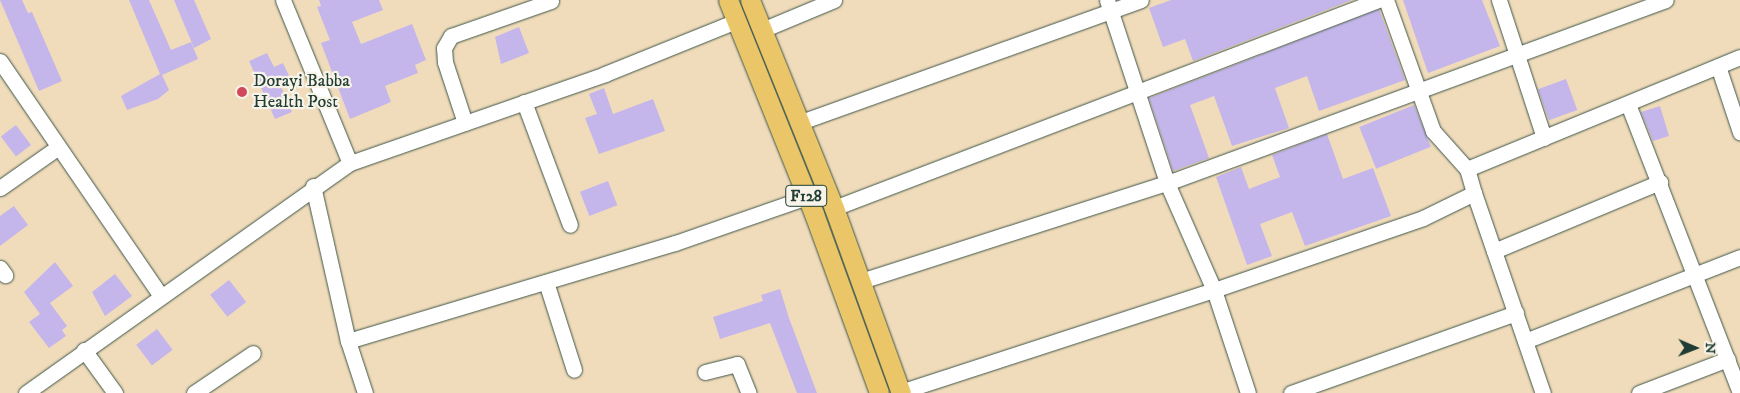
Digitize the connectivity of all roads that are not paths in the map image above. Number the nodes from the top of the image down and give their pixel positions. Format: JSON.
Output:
{"nodes":[{"id":1,"x":283,"y":0,"type":"edge"},
{"id":2,"x":728,"y":0,"type":"edge"},
{"id":3,"x":750,"y":0,"type":"edge"},
{"id":4,"x":1141,"y":0,"type":"edge"},
{"id":5,"x":1378,"y":0,"type":"edge"},
{"id":6,"x":1386,"y":0,"type":"edge"},
{"id":7,"x":1498,"y":0,"type":"edge"},
{"id":8,"x":1666,"y":0,"type":"edge"},
{"id":9,"x":551,"y":1,"type":"edge"},
{"id":10,"x":824,"y":2,"type":"edge"},
{"id":11,"x":1108,"y":6,"type":"edge"},
{"id":12,"x":736,"y":21,"type":"junction"},
{"id":13,"x":762,"y":30,"type":"junction"},
{"id":14,"x":1519,"y":53,"type":"junction"},
{"id":15,"x":1740,"y":57,"type":"edge"},
{"id":16,"x":0,"y":61,"type":"edge"},
{"id":17,"x":1718,"y":66,"type":"junction"},
{"id":18,"x":1418,"y":91,"type":"junction"},
{"id":19,"x":1136,"y":93,"type":"junction"},
{"id":20,"x":524,"y":102,"type":"junction"},
{"id":21,"x":1628,"y":104,"type":"junction"},
{"id":22,"x":465,"y":123,"type":"junction"},
{"id":23,"x":798,"y":123,"type":"junction"},
{"id":24,"x":1740,"y":132,"type":"edge"},
{"id":25,"x":1544,"y":138,"type":"junction"},
{"id":26,"x":57,"y":148,"type":"junction"},
{"id":27,"x":350,"y":163,"type":"junction"},
{"id":28,"x":1467,"y":169,"type":"junction"},
{"id":29,"x":1660,"y":182,"type":"junction"},
{"id":30,"x":1167,"y":183,"type":"junction"},
{"id":31,"x":313,"y":186,"type":"junction"},
{"id":32,"x":0,"y":188,"type":"edge"},
{"id":33,"x":1474,"y":193,"type":"junction"},
{"id":34,"x":806,"y":197,"type":"junction"},
{"id":35,"x":834,"y":208,"type":"junction"},
{"id":36,"x":570,"y":225,"type":"dead end"},
{"id":37,"x":1494,"y":251,"type":"junction"},
{"id":38,"x":1740,"y":257,"type":"edge"},
{"id":39,"x":1697,"y":274,"type":"junction"},
{"id":40,"x":861,"y":281,"type":"junction"},
{"id":41,"x":546,"y":282,"type":"junction"},
{"id":42,"x":1214,"y":290,"type":"junction"},
{"id":43,"x":160,"y":295,"type":"junction"},
{"id":44,"x":1516,"y":313,"type":"junction"},
{"id":45,"x":348,"y":341,"type":"junction"},
{"id":46,"x":1525,"y":341,"type":"junction"},
{"id":47,"x":84,"y":350,"type":"junction"},
{"id":48,"x":253,"y":353,"type":"dead end"},
{"id":49,"x":1728,"y":359,"type":"junction"},
{"id":50,"x":574,"y":370,"type":"dead end"},
{"id":51,"x":705,"y":372,"type":"dead end"},
{"id":52,"x":26,"y":393,"type":"edge"},
{"id":53,"x":115,"y":393,"type":"edge"},
{"id":54,"x":194,"y":393,"type":"edge"},
{"id":55,"x":365,"y":393,"type":"edge"},
{"id":56,"x":749,"y":393,"type":"edge"},
{"id":57,"x":879,"y":393,"type":"edge"},
{"id":58,"x":900,"y":393,"type":"edge"},
{"id":59,"x":1248,"y":393,"type":"edge"},
{"id":60,"x":1291,"y":393,"type":"edge"},
{"id":61,"x":1542,"y":393,"type":"edge"},
{"id":62,"x":1639,"y":393,"type":"edge"},
{"id":63,"x":1740,"y":393,"type":"edge"}],
"edges":[{"from":1,"to":27,"type":"street"},
{"from":2,"to":12,"type":"main road","number":"F128"},
{"from":3,"to":13,"type":"main road","number":"F128"},
{"from":4,"to":11,"type":"street"},
{"from":5,"to":19,"type":"street"},
{"from":6,"to":18,"type":"street"},
{"from":7,"to":14,"type":"street"},
{"from":8,"to":14,"type":"street"},
{"from":9,"to":22,"type":"street"},
{"from":10,"to":13,"type":"street"},
{"from":11,"to":19,"type":"street"},
{"from":11,"to":23,"type":"street"},
{"from":12,"to":20,"type":"street"},
{"from":12,"to":34,"type":"main road","number":"F128"},
{"from":13,"to":23,"type":"main road","number":"F128"},
{"from":14,"to":18,"type":"street"},
{"from":14,"to":25,"type":"street"},
{"from":15,"to":17,"type":"street"},
{"from":16,"to":26,"type":"street"},
{"from":17,"to":21,"type":"street"},
{"from":17,"to":24,"type":"street"},
{"from":18,"to":28,"type":"street"},
{"from":18,"to":30,"type":"street"},
{"from":19,"to":30,"type":"street"},
{"from":19,"to":35,"type":"street"},
{"from":20,"to":22,"type":"street"},
{"from":20,"to":36,"type":"street"},
{"from":21,"to":25,"type":"street"},
{"from":21,"to":29,"type":"street"},
{"from":22,"to":27,"type":"street"},
{"from":23,"to":35,"type":"main road","number":"F128"},
{"from":25,"to":28,"type":"street"},
{"from":26,"to":32,"type":"street"},
{"from":26,"to":43,"type":"street"},
{"from":27,"to":31,"type":"street"},
{"from":28,"to":33,"type":"street"},
{"from":29,"to":37,"type":"street"},
{"from":29,"to":39,"type":"street"},
{"from":30,"to":40,"type":"street"},
{"from":30,"to":42,"type":"street"},
{"from":31,"to":43,"type":"street"},
{"from":31,"to":45,"type":"street"},
{"from":33,"to":37,"type":"street"},
{"from":33,"to":42,"type":"street"},
{"from":34,"to":41,"type":"street"},
{"from":34,"to":57,"type":"main road","number":"F128"},
{"from":35,"to":40,"type":"main road","number":"F128"},
{"from":37,"to":44,"type":"street"},
{"from":38,"to":39,"type":"street"},
{"from":39,"to":46,"type":"street"},
{"from":39,"to":49,"type":"street"},
{"from":40,"to":58,"type":"main road","number":"F128"},
{"from":41,"to":45,"type":"street"},
{"from":41,"to":50,"type":"street"},
{"from":42,"to":58,"type":"street"},
{"from":42,"to":59,"type":"street"},
{"from":43,"to":47,"type":"street"},
{"from":44,"to":46,"type":"street"},
{"from":44,"to":60,"type":"street"},
{"from":45,"to":55,"type":"street"},
{"from":46,"to":61,"type":"street"},
{"from":47,"to":52,"type":"street"},
{"from":47,"to":53,"type":"street"},
{"from":48,"to":54,"type":"street"},
{"from":49,"to":62,"type":"street"},
{"from":49,"to":63,"type":"street"},
{"from":51,"to":56,"type":"street"}]}
